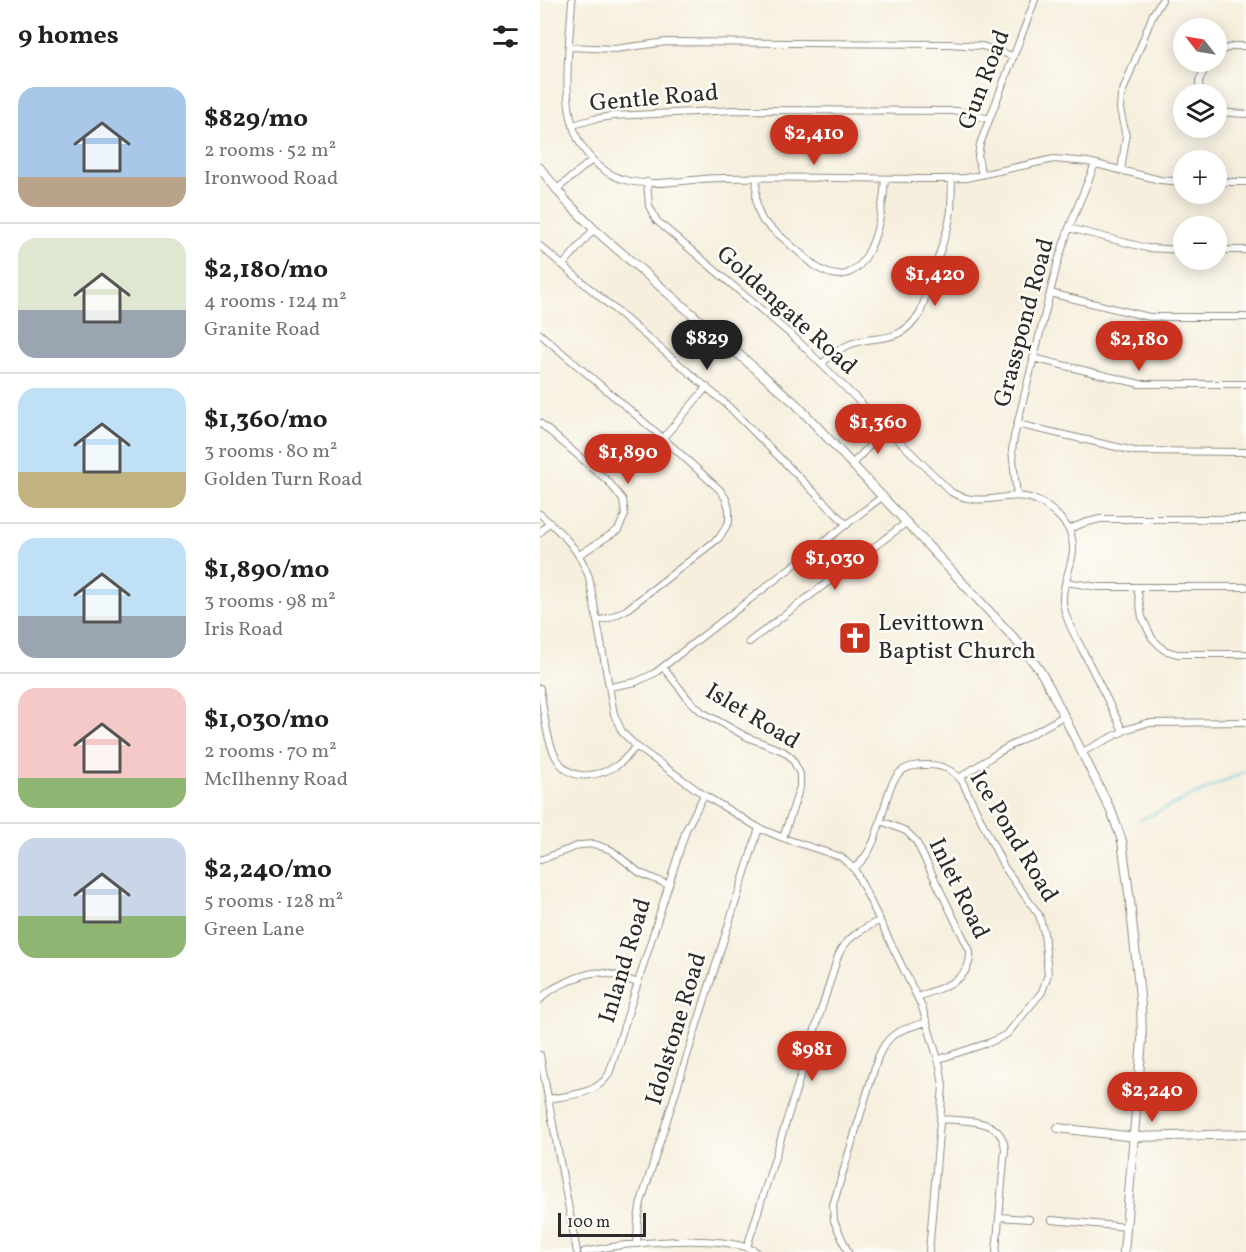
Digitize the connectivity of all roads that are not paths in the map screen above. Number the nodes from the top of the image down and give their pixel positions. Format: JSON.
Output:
{"nodes":[{"id":1,"x":572,"y":0,"type":"edge"},
{"id":2,"x":1035,"y":0,"type":"edge"},
{"id":3,"x":1162,"y":0,"type":"edge"},
{"id":4,"x":1246,"y":46,"type":"edge"},
{"id":5,"x":570,"y":47,"type":"junction"},
{"id":6,"x":1227,"y":48,"type":"edge"},
{"id":7,"x":1013,"y":56,"type":"junction"},
{"id":8,"x":1227,"y":113,"type":"edge"},
{"id":9,"x":1246,"y":114,"type":"edge"},
{"id":10,"x":989,"y":119,"type":"junction"},
{"id":11,"x":573,"y":125,"type":"junction"},
{"id":12,"x":592,"y":160,"type":"junction"},
{"id":13,"x":1095,"y":164,"type":"junction"},
{"id":14,"x":540,"y":168,"type":"edge"},
{"id":15,"x":1121,"y":171,"type":"junction"},
{"id":16,"x":982,"y":175,"type":"junction"},
{"id":17,"x":757,"y":178,"type":"junction"},
{"id":18,"x":885,"y":179,"type":"junction"},
{"id":19,"x":952,"y":179,"type":"junction"},
{"id":20,"x":1173,"y":181,"type":"edge"},
{"id":21,"x":647,"y":182,"type":"junction"},
{"id":22,"x":1227,"y":182,"type":"edge"},
{"id":23,"x":1246,"y":182,"type":"edge"},
{"id":24,"x":556,"y":190,"type":"junction"},
{"id":25,"x":1069,"y":228,"type":"junction"},
{"id":26,"x":594,"y":229,"type":"junction"},
{"id":27,"x":540,"y":246,"type":"edge"},
{"id":28,"x":1173,"y":249,"type":"edge"},
{"id":29,"x":1227,"y":250,"type":"edge"},
{"id":30,"x":1246,"y":250,"type":"edge"},
{"id":31,"x":563,"y":265,"type":"junction"},
{"id":32,"x":1050,"y":293,"type":"junction"},
{"id":33,"x":1246,"y":317,"type":"edge"},
{"id":34,"x":540,"y":334,"type":"edge"},
{"id":35,"x":1033,"y":358,"type":"junction"},
{"id":36,"x":821,"y":364,"type":"junction"},
{"id":37,"x":1246,"y":384,"type":"edge"},
{"id":38,"x":707,"y":387,"type":"junction"},
{"id":39,"x":540,"y":423,"type":"edge"},
{"id":40,"x":1017,"y":424,"type":"junction"},
{"id":41,"x":886,"y":429,"type":"junction"},
{"id":42,"x":663,"y":438,"type":"junction"},
{"id":43,"x":1246,"y":452,"type":"edge"},
{"id":44,"x":853,"y":463,"type":"junction"},
{"id":45,"x":883,"y":496,"type":"junction"},
{"id":46,"x":1017,"y":496,"type":"junction"},
{"id":47,"x":540,"y":514,"type":"edge"},
{"id":48,"x":1246,"y":519,"type":"edge"},
{"id":49,"x":549,"y":522,"type":"junction"},
{"id":50,"x":907,"y":522,"type":"junction"},
{"id":51,"x":847,"y":525,"type":"junction"},
{"id":52,"x":1069,"y":529,"type":"junction"},
{"id":53,"x":540,"y":533,"type":"edge"},
{"id":54,"x":579,"y":555,"type":"junction"},
{"id":55,"x":1066,"y":582,"type":"junction"},
{"id":56,"x":1137,"y":587,"type":"junction"},
{"id":57,"x":1246,"y":587,"type":"edge"},
{"id":58,"x":597,"y":621,"type":"junction"},
{"id":59,"x":749,"y":642,"type":"dead end"},
{"id":60,"x":1246,"y":654,"type":"edge"},
{"id":61,"x":663,"y":668,"type":"junction"},
{"id":62,"x":609,"y":687,"type":"junction"},
{"id":63,"x":540,"y":688,"type":"edge"},
{"id":64,"x":1064,"y":716,"type":"junction"},
{"id":65,"x":1246,"y":722,"type":"edge"},
{"id":66,"x":1123,"y":731,"type":"junction"},
{"id":67,"x":636,"y":746,"type":"junction"},
{"id":68,"x":1082,"y":752,"type":"junction"},
{"id":69,"x":959,"y":778,"type":"junction"},
{"id":70,"x":704,"y":795,"type":"junction"},
{"id":71,"x":880,"y":821,"type":"junction"},
{"id":72,"x":759,"y":828,"type":"junction"},
{"id":73,"x":783,"y":838,"type":"junction"},
{"id":74,"x":540,"y":860,"type":"edge"},
{"id":75,"x":854,"y":868,"type":"junction"},
{"id":76,"x":669,"y":885,"type":"junction"},
{"id":77,"x":880,"y":920,"type":"junction"},
{"id":78,"x":638,"y":983,"type":"junction"},
{"id":79,"x":918,"y":997,"type":"junction"},
{"id":80,"x":540,"y":1000,"type":"edge"},
{"id":81,"x":927,"y":1022,"type":"junction"},
{"id":82,"x":540,"y":1055,"type":"edge"},
{"id":83,"x":939,"y":1059,"type":"junction"},
{"id":84,"x":541,"y":1063,"type":"edge"},
{"id":85,"x":548,"y":1099,"type":"junction"},
{"id":86,"x":941,"y":1119,"type":"junction"},
{"id":87,"x":1058,"y":1128,"type":"dead end"},
{"id":88,"x":1246,"y":1134,"type":"edge"},
{"id":89,"x":1135,"y":1137,"type":"junction"},
{"id":90,"x":999,"y":1217,"type":"junction"},
{"id":91,"x":1029,"y":1219,"type":"dead end"},
{"id":92,"x":1052,"y":1220,"type":"dead end"},
{"id":93,"x":1126,"y":1227,"type":"junction"},
{"id":94,"x":638,"y":1244,"type":"junction"},
{"id":95,"x":747,"y":1246,"type":"junction"},
{"id":96,"x":577,"y":1252,"type":"edge"},
{"id":97,"x":584,"y":1252,"type":"edge"},
{"id":98,"x":757,"y":1252,"type":"edge"},
{"id":99,"x":848,"y":1252,"type":"edge"},
{"id":100,"x":929,"y":1252,"type":"edge"},
{"id":101,"x":996,"y":1252,"type":"edge"},
{"id":102,"x":1124,"y":1252,"type":"edge"}],
"edges":[{"from":1,"to":5,"type":"street"},
{"from":2,"to":7,"type":"street","name":"Gun Road"},
{"from":3,"to":15,"type":"street"},
{"from":4,"to":6,"type":"street"},
{"from":5,"to":7,"type":"street"},
{"from":5,"to":11,"type":"street"},
{"from":7,"to":10,"type":"street","name":"Gun Road"},
{"from":8,"to":9,"type":"street"},
{"from":10,"to":11,"type":"street","name":"Gentle Road"},
{"from":10,"to":16,"type":"street","name":"Gun Road"},
{"from":11,"to":12,"type":"street"},
{"from":12,"to":21,"type":"street"},
{"from":12,"to":24,"type":"street"},
{"from":13,"to":15,"type":"street"},
{"from":13,"to":16,"type":"street"},
{"from":13,"to":25,"type":"street","name":"Grasspond Road"},
{"from":14,"to":24,"type":"street"},
{"from":15,"to":20,"type":"street"},
{"from":16,"to":19,"type":"street"},
{"from":17,"to":18,"type":"street"},
{"from":17,"to":18,"type":"street"},
{"from":17,"to":21,"type":"street"},
{"from":18,"to":19,"type":"street"},
{"from":19,"to":36,"type":"street"},
{"from":21,"to":36,"type":"street","name":"Goldengate Road"},
{"from":22,"to":23,"type":"street"},
{"from":24,"to":26,"type":"street"},
{"from":25,"to":28,"type":"street"},
{"from":25,"to":32,"type":"street","name":"Grasspond Road"},
{"from":26,"to":31,"type":"street"},
{"from":26,"to":44,"type":"street"},
{"from":27,"to":31,"type":"street"},
{"from":29,"to":30,"type":"street"},
{"from":31,"to":38,"type":"street"},
{"from":32,"to":33,"type":"street"},
{"from":32,"to":35,"type":"street","name":"Grasspond Road"},
{"from":34,"to":42,"type":"street"},
{"from":35,"to":37,"type":"street"},
{"from":35,"to":40,"type":"street","name":"Grasspond Road"},
{"from":36,"to":41,"type":"street","name":"Goldengate Road"},
{"from":38,"to":42,"type":"street"},
{"from":38,"to":51,"type":"street"},
{"from":39,"to":54,"type":"street"},
{"from":40,"to":43,"type":"street"},
{"from":40,"to":46,"type":"street","name":"Grasspond Road"},
{"from":41,"to":44,"type":"street"},
{"from":41,"to":46,"type":"street","name":"Goldengate Road"},
{"from":42,"to":58,"type":"street"},
{"from":44,"to":45,"type":"street"},
{"from":45,"to":50,"type":"street"},
{"from":45,"to":51,"type":"street"},
{"from":46,"to":52,"type":"street","name":"Goldengate Road"},
{"from":47,"to":49,"type":"street"},
{"from":48,"to":52,"type":"street"},
{"from":49,"to":53,"type":"street"},
{"from":49,"to":54,"type":"street"},
{"from":50,"to":59,"type":"street"},
{"from":50,"to":64,"type":"street"},
{"from":51,"to":61,"type":"street"},
{"from":52,"to":55,"type":"street"},
{"from":54,"to":58,"type":"street"},
{"from":55,"to":56,"type":"street"},
{"from":55,"to":66,"type":"street"},
{"from":56,"to":57,"type":"street"},
{"from":56,"to":60,"type":"street"},
{"from":58,"to":62,"type":"street"},
{"from":61,"to":62,"type":"street"},
{"from":61,"to":73,"type":"street","name":"Islet Road"},
{"from":62,"to":67,"type":"street"},
{"from":63,"to":67,"type":"street"},
{"from":64,"to":68,"type":"street"},
{"from":64,"to":69,"type":"street"},
{"from":65,"to":66,"type":"street"},
{"from":66,"to":68,"type":"street"},
{"from":67,"to":70,"type":"street"},
{"from":68,"to":89,"type":"street"},
{"from":69,"to":71,"type":"street","name":"Ice Pond Road"},
{"from":69,"to":83,"type":"street","name":"Ice Pond Road"},
{"from":70,"to":72,"type":"street"},
{"from":70,"to":76,"type":"street","name":"Inland Road"},
{"from":71,"to":75,"type":"street","name":"Ice Pond Road"},
{"from":71,"to":79,"type":"street","name":"Inlet Road"},
{"from":72,"to":73,"type":"street"},
{"from":72,"to":94,"type":"street","name":"Idolstone Road"},
{"from":73,"to":75,"type":"street"},
{"from":74,"to":76,"type":"street"},
{"from":75,"to":77,"type":"street"},
{"from":76,"to":78,"type":"street","name":"Inland Road"},
{"from":77,"to":79,"type":"street"},
{"from":77,"to":95,"type":"street"},
{"from":78,"to":80,"type":"street"},
{"from":78,"to":85,"type":"street","name":"Inland Road"},
{"from":79,"to":81,"type":"street"},
{"from":81,"to":83,"type":"street"},
{"from":81,"to":99,"type":"street"},
{"from":82,"to":84,"type":"street"},
{"from":83,"to":86,"type":"street"},
{"from":84,"to":85,"type":"street"},
{"from":85,"to":96,"type":"street"},
{"from":86,"to":90,"type":"street"},
{"from":86,"to":100,"type":"street"},
{"from":87,"to":89,"type":"street"},
{"from":88,"to":89,"type":"street"},
{"from":89,"to":93,"type":"street"},
{"from":90,"to":91,"type":"street"},
{"from":90,"to":101,"type":"street"},
{"from":92,"to":93,"type":"street"},
{"from":93,"to":102,"type":"street"},
{"from":94,"to":95,"type":"street"},
{"from":94,"to":97,"type":"street"},
{"from":95,"to":98,"type":"street"}]}
